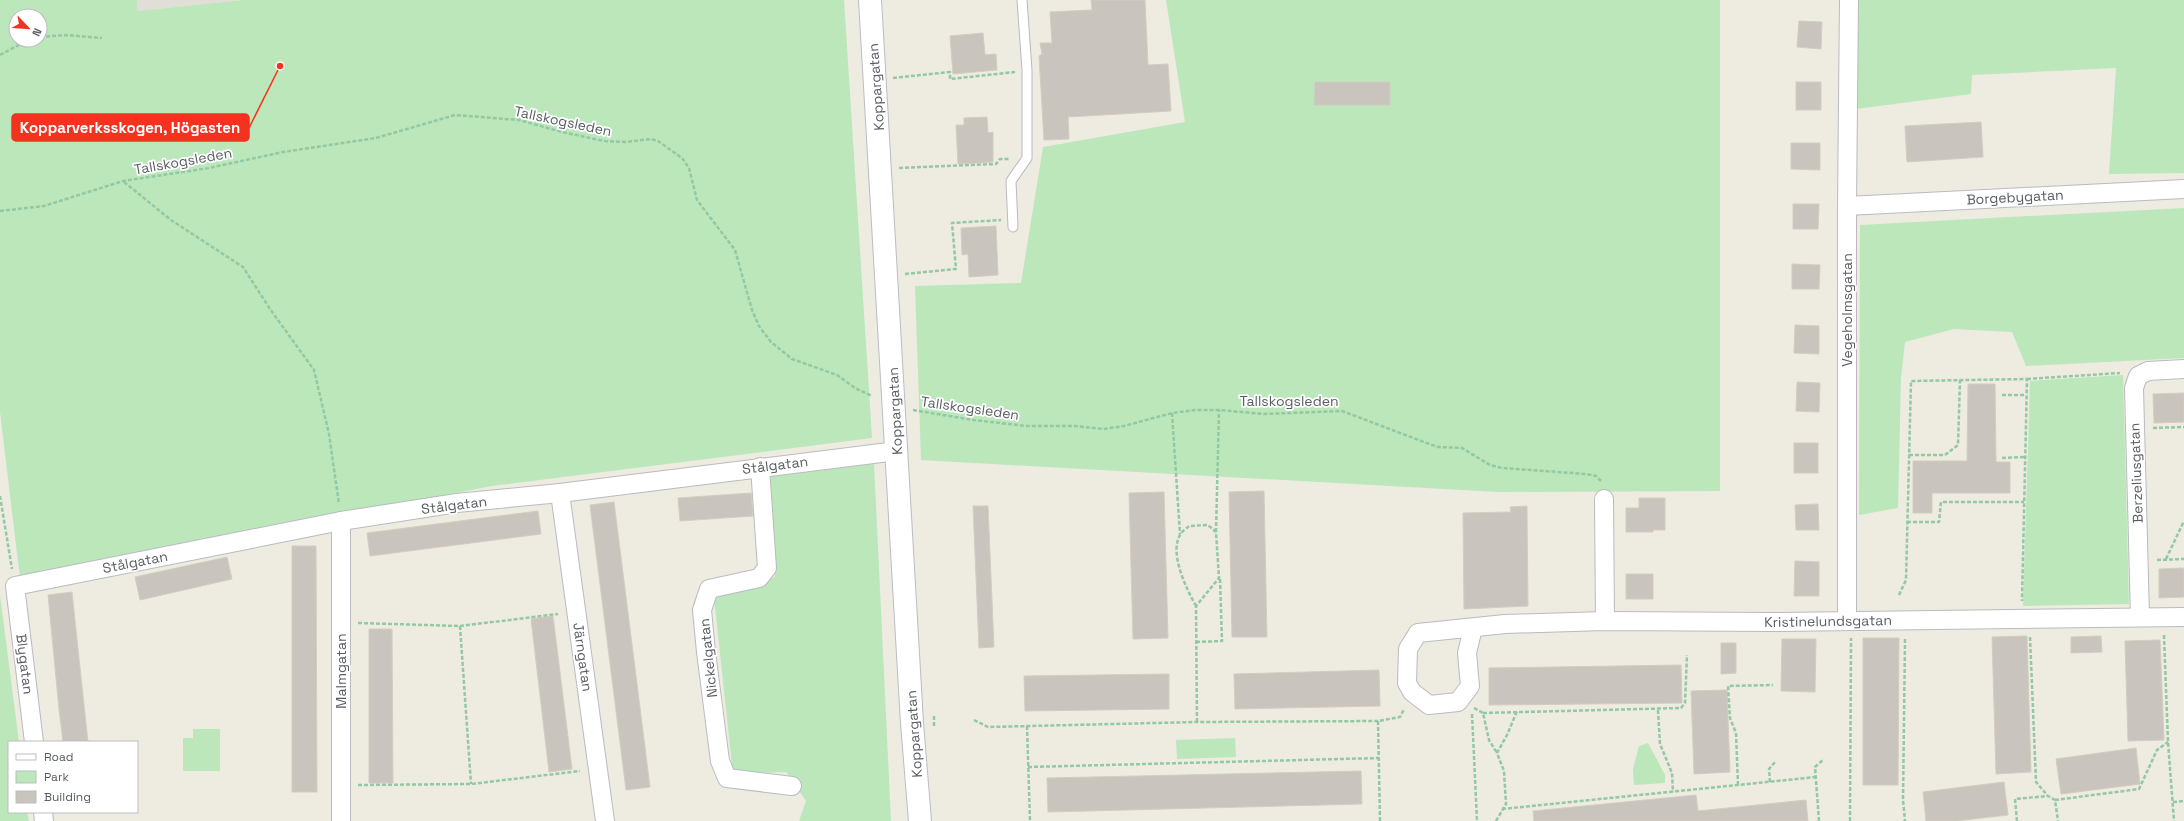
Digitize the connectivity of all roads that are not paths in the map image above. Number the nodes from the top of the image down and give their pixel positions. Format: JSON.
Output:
{"nodes":[{"id":1,"x":870,"y":0,"type":"edge"},
{"id":2,"x":1022,"y":0,"type":"edge"},
{"id":3,"x":1850,"y":0,"type":"edge"},
{"id":4,"x":2184,"y":189,"type":"edge"},
{"id":5,"x":1847,"y":206,"type":"junction"},
{"id":6,"x":1013,"y":223,"type":"road end"},
{"id":7,"x":2184,"y":369,"type":"edge"},
{"id":8,"x":897,"y":451,"type":"junction"},
{"id":9,"x":760,"y":467,"type":"junction"},
{"id":10,"x":560,"y":493,"type":"junction"},
{"id":11,"x":1604,"y":499,"type":"road end"},
{"id":12,"x":341,"y":521,"type":"junction"},
{"id":13,"x":15,"y":586,"type":"joint"},
{"id":14,"x":2140,"y":617,"type":"junction"},
{"id":15,"x":2184,"y":617,"type":"edge"},
{"id":16,"x":1605,"y":621,"type":"junction"},
{"id":17,"x":1849,"y":621,"type":"junction"},
{"id":18,"x":1473,"y":628,"type":"junction"},
{"id":19,"x":34,"y":741,"type":"edge"},
{"id":20,"x":792,"y":786,"type":"dead end"},
{"id":21,"x":341,"y":821,"type":"edge"},
{"id":22,"x":605,"y":821,"type":"edge"},
{"id":23,"x":920,"y":821,"type":"edge"}],
"edges":[{"from":1,"to":8,"type":"street","name":"Koppargatan"},
{"from":2,"to":6,"type":"lane"},
{"from":3,"to":5,"type":"street","name":"Vegeholmsgatan"},
{"from":4,"to":5,"type":"street","name":"Borgebygatan"},
{"from":5,"to":17,"type":"street","name":"Vegeholmsgatan"},
{"from":7,"to":14,"type":"street","name":"Berzeliusgatan"},
{"from":8,"to":9,"type":"street","name":"Stålgatan"},
{"from":8,"to":23,"type":"street","name":"Koppargatan"},
{"from":9,"to":10,"type":"street","name":"Stålgatan"},
{"from":9,"to":20,"type":"street","name":"Nickelgatan"},
{"from":10,"to":12,"type":"street","name":"Stålgatan"},
{"from":10,"to":22,"type":"street","name":"Järngatan"},
{"from":11,"to":16,"type":"street"},
{"from":12,"to":13,"type":"street","name":"Stålgatan"},
{"from":12,"to":21,"type":"street","name":"Malmgatan"},
{"from":13,"to":19,"type":"street","name":"Blygatan"},
{"from":14,"to":15,"type":"street","name":"Kristinelundsgatan"},
{"from":14,"to":17,"type":"street","name":"Kristinelundsgatan"},
{"from":16,"to":17,"type":"street","name":"Kristinelundsgatan"},
{"from":16,"to":18,"type":"street","name":"Kristinelundsgatan"},
{"from":18,"to":18,"type":"street","name":"Kristinelundsgatan"}]}
